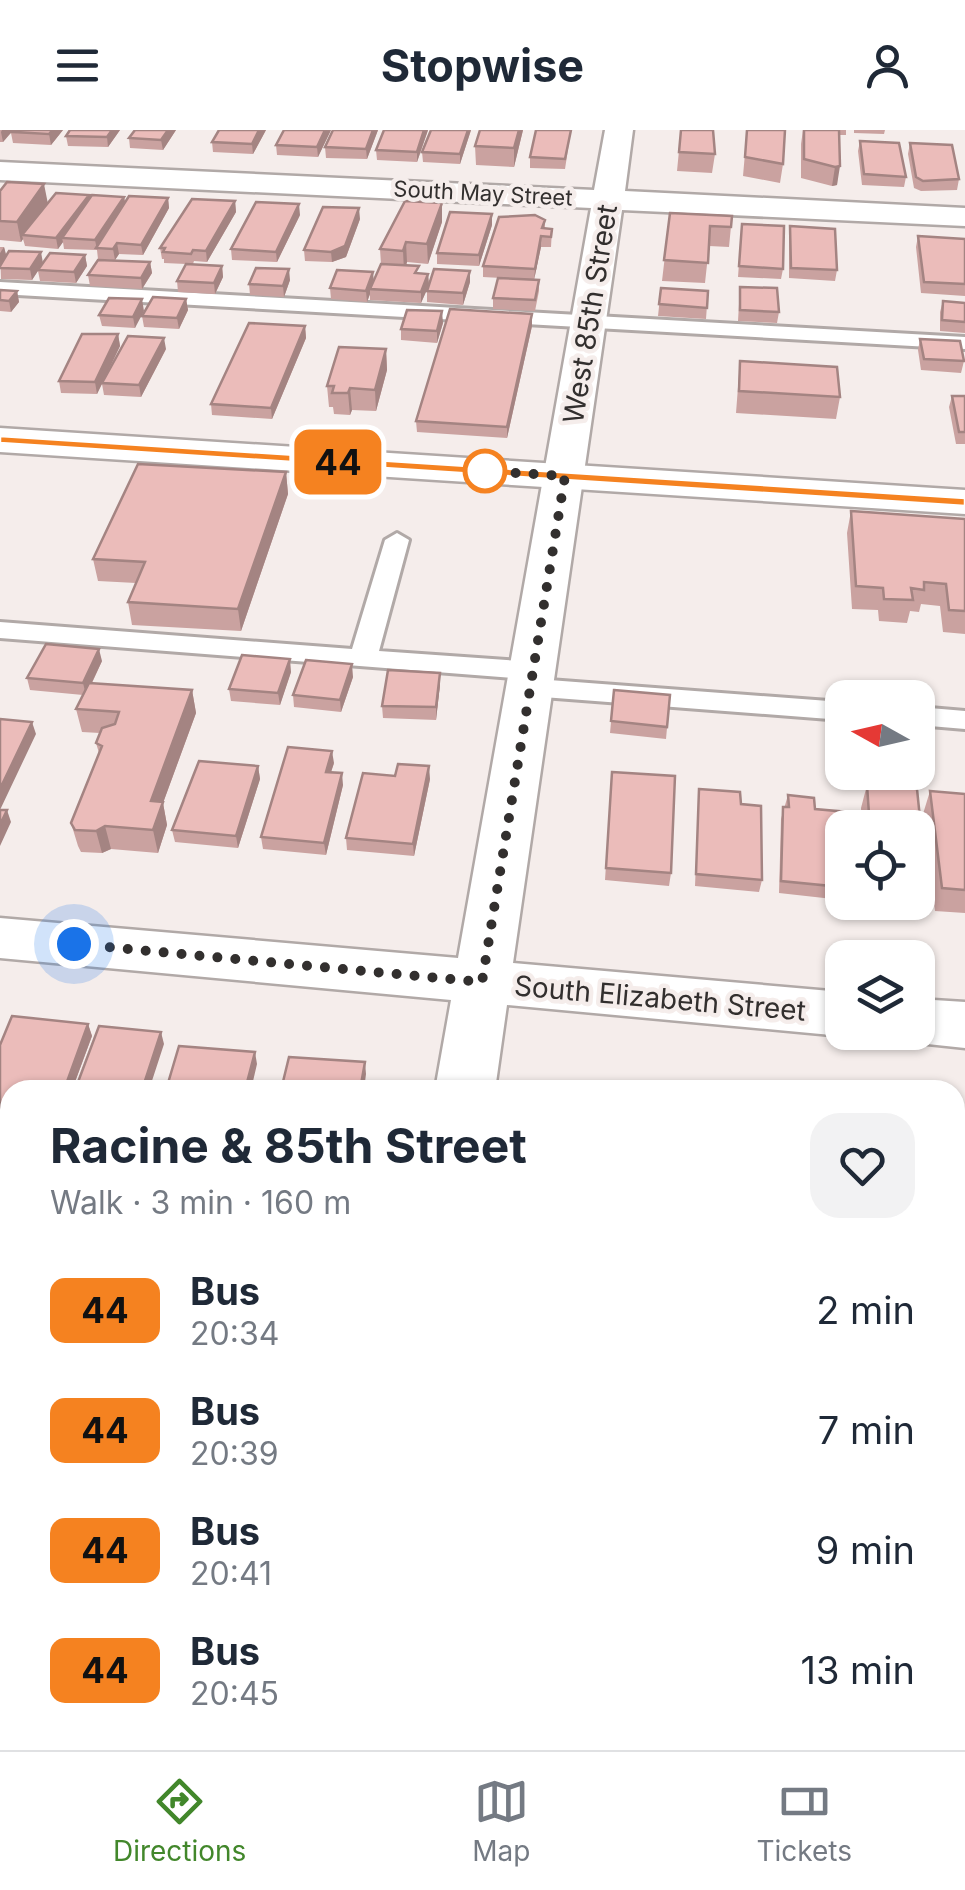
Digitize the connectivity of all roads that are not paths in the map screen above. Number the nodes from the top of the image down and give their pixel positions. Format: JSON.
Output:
{"nodes":[{"id":1,"x":619,"y":130,"type":"edge"},
{"id":2,"x":0,"y":170,"type":"edge"},
{"id":3,"x":608,"y":199,"type":"junction"},
{"id":4,"x":965,"y":217,"type":"edge"},
{"id":5,"x":0,"y":288,"type":"edge"},
{"id":6,"x":589,"y":321,"type":"junction"},
{"id":7,"x":965,"y":342,"type":"edge"},
{"id":8,"x":0,"y":440,"type":"edge"},
{"id":9,"x":565,"y":476,"type":"junction"},
{"id":10,"x":965,"y":502,"type":"edge"},
{"id":11,"x":397,"y":540,"type":"dead end"},
{"id":12,"x":0,"y":630,"type":"edge"},
{"id":13,"x":363,"y":658,"type":"junction"},
{"id":14,"x":532,"y":679,"type":"junction"},
{"id":15,"x":825,"y":708,"type":"edge"},
{"id":16,"x":935,"y":717,"type":"edge"},
{"id":17,"x":965,"y":720,"type":"edge"},
{"id":18,"x":0,"y":938,"type":"edge"},
{"id":19,"x":482,"y":982,"type":"junction"},
{"id":20,"x":825,"y":1012,"type":"edge"},
{"id":21,"x":935,"y":1022,"type":"edge"},
{"id":22,"x":965,"y":1025,"type":"edge"},
{"id":23,"x":467,"y":1080,"type":"edge"}],
"edges":[{"from":1,"to":3,"type":"street","name":"West 85th Street"},
{"from":2,"to":3,"type":"street","name":"South May Street"},
{"from":3,"to":4,"type":"street","name":"South May Street"},
{"from":3,"to":6,"type":"street","name":"West 85th Street"},
{"from":5,"to":6,"type":"lane"},
{"from":6,"to":7,"type":"lane"},
{"from":6,"to":9,"type":"street","name":"West 85th Street"},
{"from":8,"to":9,"type":"street"},
{"from":9,"to":10,"type":"street"},
{"from":9,"to":14,"type":"street","name":"West 85th Street"},
{"from":11,"to":13,"type":"lane"},
{"from":12,"to":13,"type":"lane"},
{"from":13,"to":14,"type":"lane"},
{"from":14,"to":15,"type":"lane"},
{"from":14,"to":19,"type":"street","name":"West 85th Street"},
{"from":16,"to":17,"type":"lane"},
{"from":18,"to":19,"type":"street","name":"South Elizabeth Street"},
{"from":19,"to":20,"type":"street","name":"South Elizabeth Street"},
{"from":19,"to":23,"type":"street","name":"West 85th Street"},
{"from":21,"to":22,"type":"street"}]}
